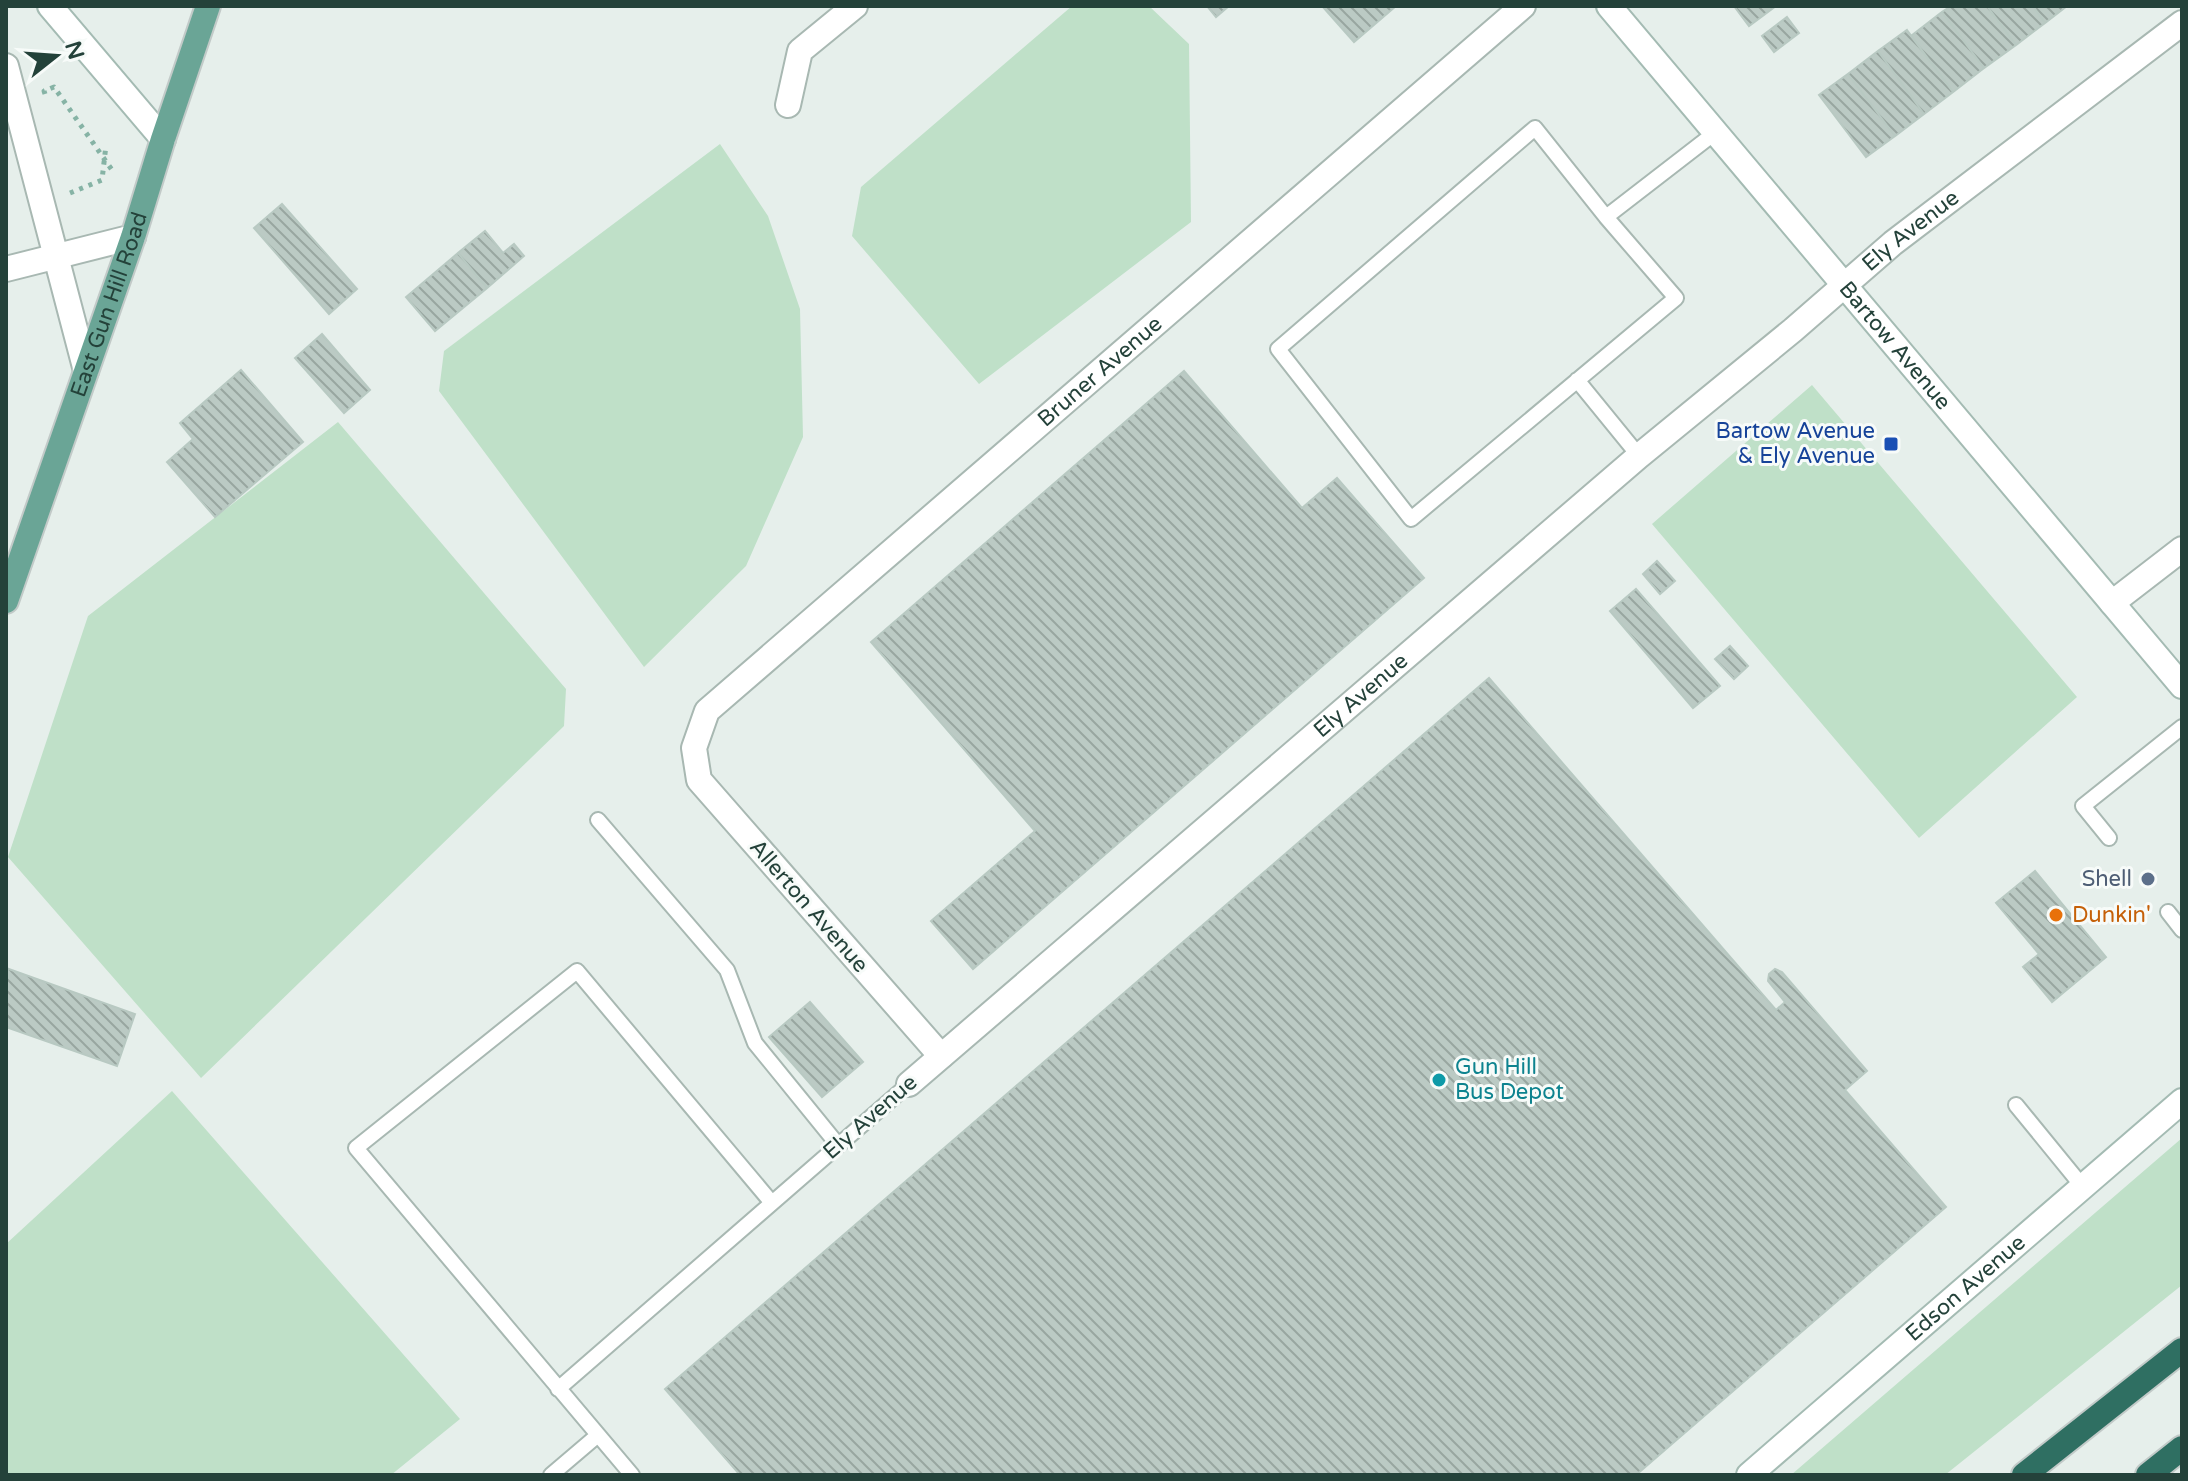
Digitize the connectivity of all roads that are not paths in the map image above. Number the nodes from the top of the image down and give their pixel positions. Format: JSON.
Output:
{"nodes":[{"id":1,"x":50,"y":6,"type":"edge"},
{"id":2,"x":208,"y":6,"type":"edge"},
{"id":3,"x":855,"y":6,"type":"edge"},
{"id":4,"x":1523,"y":6,"type":"edge"},
{"id":5,"x":1609,"y":6,"type":"edge"},
{"id":6,"x":2182,"y":23,"type":"edge"},
{"id":7,"x":6,"y":66,"type":"edge"},
{"id":8,"x":788,"y":105,"type":"dead end"},
{"id":9,"x":1716,"y":132,"type":"junction"},
{"id":10,"x":163,"y":139,"type":"junction"},
{"id":11,"x":1606,"y":217,"type":"junction"},
{"id":12,"x":133,"y":237,"type":"junction"},
{"id":13,"x":56,"y":257,"type":"junction"},
{"id":14,"x":6,"y":269,"type":"edge"},
{"id":15,"x":1844,"y":286,"type":"junction"},
{"id":16,"x":86,"y":371,"type":"junction"},
{"id":17,"x":1577,"y":380,"type":"junction"},
{"id":18,"x":1639,"y":456,"type":"junction"},
{"id":19,"x":2182,"y":549,"type":"edge"},
{"id":20,"x":6,"y":601,"type":"edge"},
{"id":21,"x":2112,"y":603,"type":"junction"},
{"id":22,"x":2182,"y":686,"type":"edge"},
{"id":23,"x":2182,"y":727,"type":"edge"},
{"id":24,"x":694,"y":748,"type":"joint"},
{"id":25,"x":598,"y":820,"type":"dead end"},
{"id":26,"x":2109,"y":838,"type":"dead end"},
{"id":27,"x":2168,"y":912,"type":"dead end"},
{"id":28,"x":2182,"y":930,"type":"edge"},
{"id":29,"x":941,"y":1056,"type":"junction"},
{"id":30,"x":909,"y":1084,"type":"joint"},
{"id":31,"x":2182,"y":1101,"type":"edge"},
{"id":32,"x":2016,"y":1105,"type":"dead end"},
{"id":33,"x":838,"y":1145,"type":"junction"},
{"id":34,"x":2083,"y":1187,"type":"junction"},
{"id":35,"x":772,"y":1203,"type":"junction"},
{"id":36,"x":2182,"y":1350,"type":"edge"},
{"id":37,"x":558,"y":1389,"type":"junction"},
{"id":38,"x":598,"y":1435,"type":"junction"},
{"id":39,"x":2182,"y":1448,"type":"edge"},
{"id":40,"x":551,"y":1475,"type":"edge"},
{"id":41,"x":632,"y":1475,"type":"edge"},
{"id":42,"x":1749,"y":1475,"type":"edge"},
{"id":43,"x":2024,"y":1475,"type":"edge"},
{"id":44,"x":2148,"y":1475,"type":"edge"}],
"edges":[{"from":1,"to":10,"type":"street"},
{"from":2,"to":10,"type":"main road","name":"East Gun Hill Road"},
{"from":3,"to":8,"type":"street"},
{"from":4,"to":24,"type":"street","name":"Bruner Avenue"},
{"from":5,"to":9,"type":"street","name":"Bartow Avenue"},
{"from":6,"to":15,"type":"street","name":"Ely Avenue"},
{"from":7,"to":13,"type":"street"},
{"from":9,"to":11,"type":"lane"},
{"from":9,"to":15,"type":"street","name":"Bartow Avenue"},
{"from":10,"to":12,"type":"main road","name":"East Gun Hill Road"},
{"from":11,"to":17,"type":"lane"},
{"from":11,"to":17,"type":"lane"},
{"from":12,"to":13,"type":"street"},
{"from":12,"to":16,"type":"main road","name":"East Gun Hill Road"},
{"from":13,"to":14,"type":"street"},
{"from":13,"to":16,"type":"street"},
{"from":15,"to":18,"type":"street","name":"Ely Avenue"},
{"from":15,"to":21,"type":"street","name":"Bartow Avenue"},
{"from":16,"to":20,"type":"main road","name":"East Gun Hill Road"},
{"from":17,"to":18,"type":"lane"},
{"from":18,"to":29,"type":"street","name":"Ely Avenue"},
{"from":19,"to":21,"type":"street"},
{"from":21,"to":22,"type":"street","name":"Bartow Avenue"},
{"from":23,"to":26,"type":"lane"},
{"from":24,"to":29,"type":"street","name":"Allerton Avenue"},
{"from":25,"to":33,"type":"lane"},
{"from":27,"to":28,"type":"lane"},
{"from":29,"to":30,"type":"street","name":"Ely Avenue"},
{"from":30,"to":33,"type":"lane","name":"Ely Avenue"},
{"from":31,"to":34,"type":"street","name":"Edson Avenue"},
{"from":32,"to":34,"type":"lane"},
{"from":33,"to":35,"type":"lane","name":"Ely Avenue"},
{"from":34,"to":42,"type":"street","name":"Edson Avenue"},
{"from":35,"to":37,"type":"lane","name":"Ely Avenue"},
{"from":35,"to":37,"type":"lane"},
{"from":36,"to":43,"type":"highway"},
{"from":37,"to":38,"type":"lane"},
{"from":38,"to":40,"type":"lane"},
{"from":38,"to":41,"type":"lane"},
{"from":39,"to":44,"type":"highway"}]}
